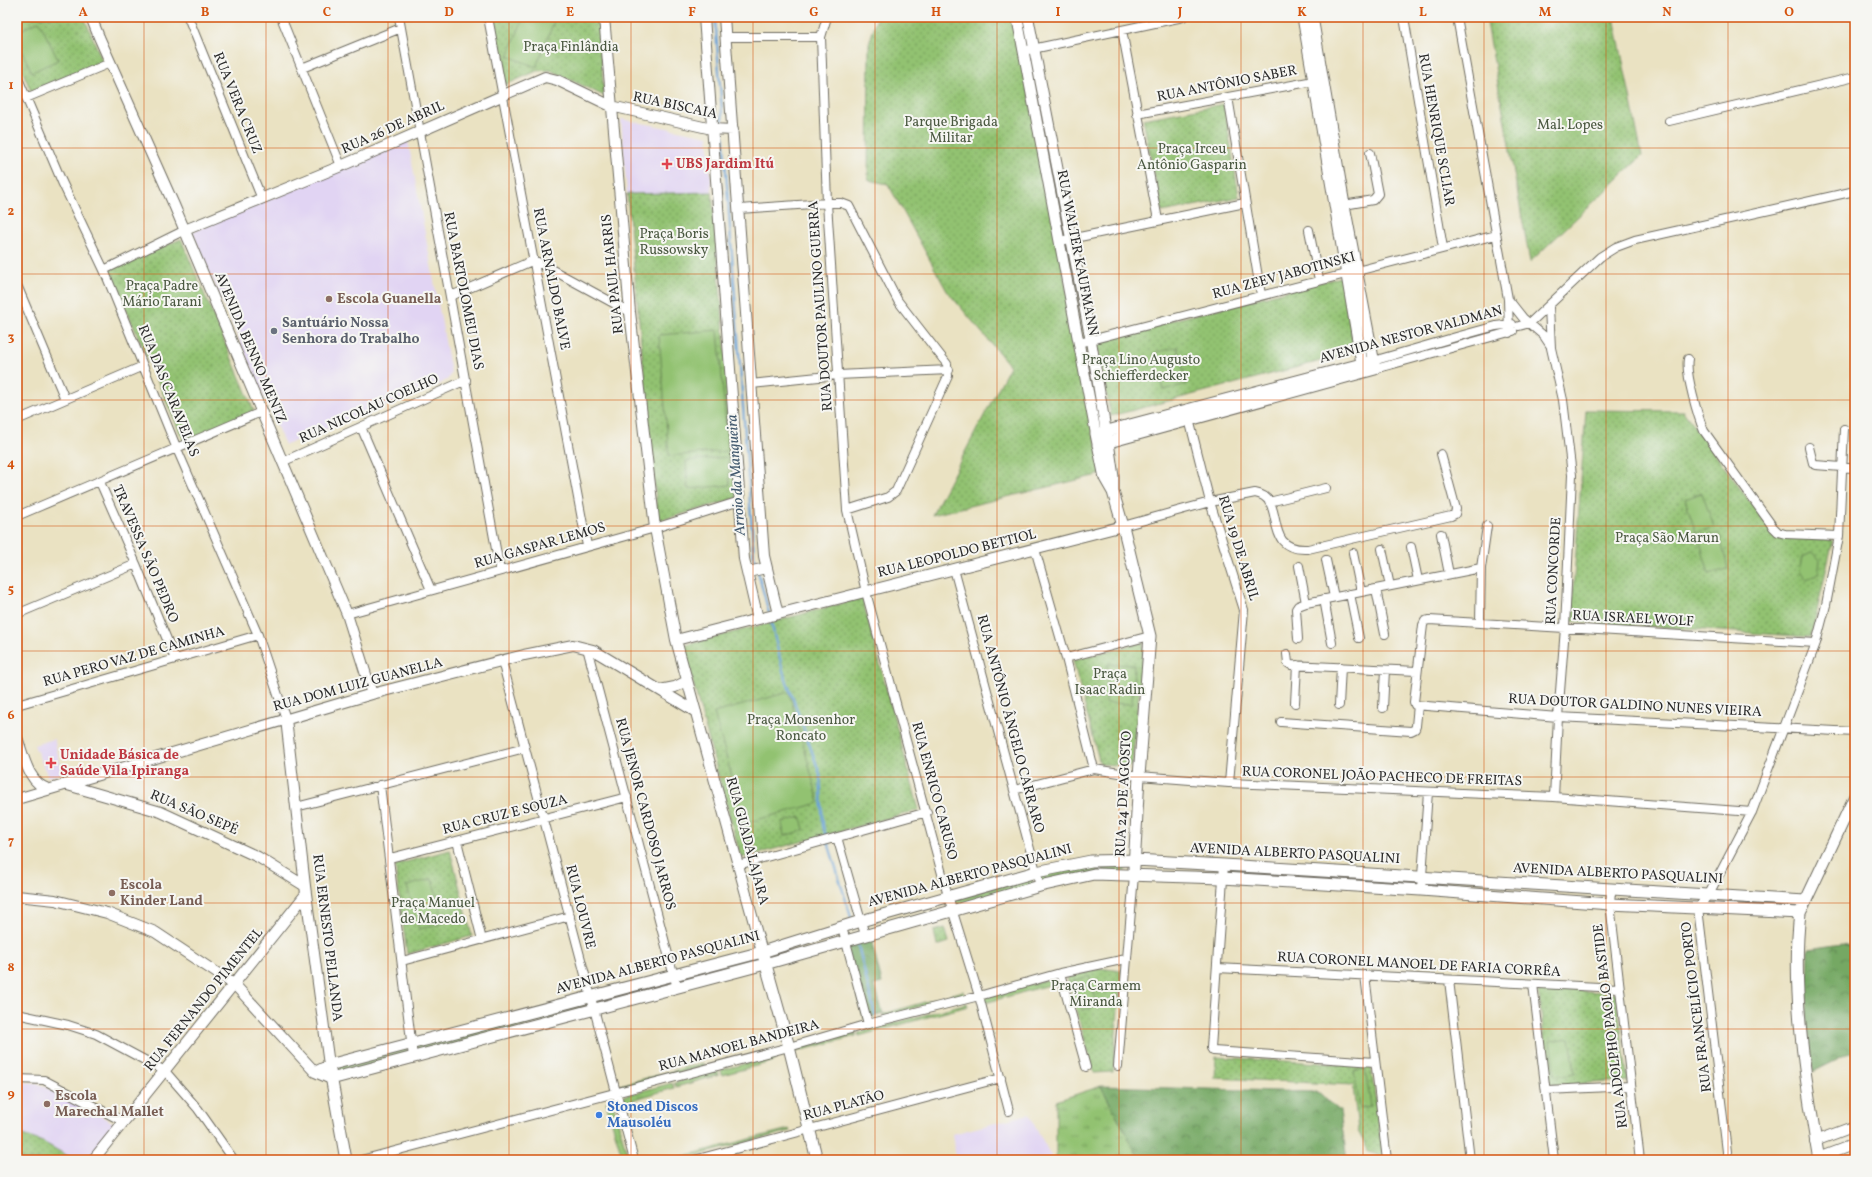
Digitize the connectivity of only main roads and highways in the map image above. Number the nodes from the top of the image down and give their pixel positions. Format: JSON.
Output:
{"nodes":[{"id":1,"x":1303,"y":17,"type":"edge"},
{"id":2,"x":1312,"y":17,"type":"edge"},
{"id":3,"x":1318,"y":80,"type":"junction"},
{"id":4,"x":1351,"y":272,"type":"junction"},
{"id":5,"x":1363,"y":368,"type":"junction"},
{"id":6,"x":1102,"y":438,"type":"junction"},
{"id":7,"x":1123,"y":526,"type":"joint"},
{"id":8,"x":1855,"y":796,"type":"edge"},
{"id":9,"x":1135,"y":860,"type":"junction"},
{"id":10,"x":1134,"y":875,"type":"junction"},
{"id":11,"x":1806,"y":901,"type":"junction"},
{"id":12,"x":1800,"y":914,"type":"junction"},
{"id":13,"x":762,"y":952,"type":"junction"},
{"id":14,"x":765,"y":964,"type":"junction"},
{"id":15,"x":329,"y":1065,"type":"joint"},
{"id":16,"x":331,"y":1079,"type":"junction"},
{"id":17,"x":1819,"y":1159,"type":"edge"},
{"id":18,"x":346,"y":1160,"type":"edge"},
{"id":19,"x":817,"y":1160,"type":"edge"}],
"edges":[{"from":1,"to":3,"type":"main road"},
{"from":2,"to":3,"type":"main road"},
{"from":3,"to":4,"type":"main road"},
{"from":3,"to":4,"type":"main road"},
{"from":4,"to":5,"type":"main road"},
{"from":4,"to":5,"type":"main road","name":"AVENIDA NESTOR VALDMAN"},
{"from":5,"to":6,"type":"main road","name":"AVENIDA NESTOR VALDMAN"},
{"from":5,"to":6,"type":"main road","name":"AVENIDA NESTOR VALDMAN"},
{"from":6,"to":7,"type":"main road","name":"RUA WALTER KAUFMANN"},
{"from":7,"to":9,"type":"main road","name":"RUA 24 DE AGOSTO"},
{"from":8,"to":11,"type":"main road"},
{"from":9,"to":10,"type":"main road","name":"RUA 24 DE AGOSTO"},
{"from":9,"to":11,"type":"main road","name":"AVENIDA ALBERTO PASQUALINI"},
{"from":9,"to":13,"type":"main road","name":"AVENIDA ALBERTO PASQUALINI"},
{"from":10,"to":12,"type":"main road","name":"AVENIDA ALBERTO PASQUALINI"},
{"from":10,"to":14,"type":"main road","name":"AVENIDA ALBERTO PASQUALINI"},
{"from":11,"to":12,"type":"main road"},
{"from":12,"to":17,"type":"main road"},
{"from":13,"to":14,"type":"main road","name":"RUA GUADALAJARA"},
{"from":13,"to":15,"type":"main road","name":"AVENIDA ALBERTO PASQUALINI"},
{"from":14,"to":16,"type":"main road","name":"AVENIDA ALBERTO PASQUALINI"},
{"from":14,"to":19,"type":"main road","name":"RUA GUADALAJARA"},
{"from":15,"to":16,"type":"main road","name":"RUA ERNESTO PELLANDA"},
{"from":16,"to":18,"type":"main road","name":"RUA ERNESTO PELLANDA"}]}
